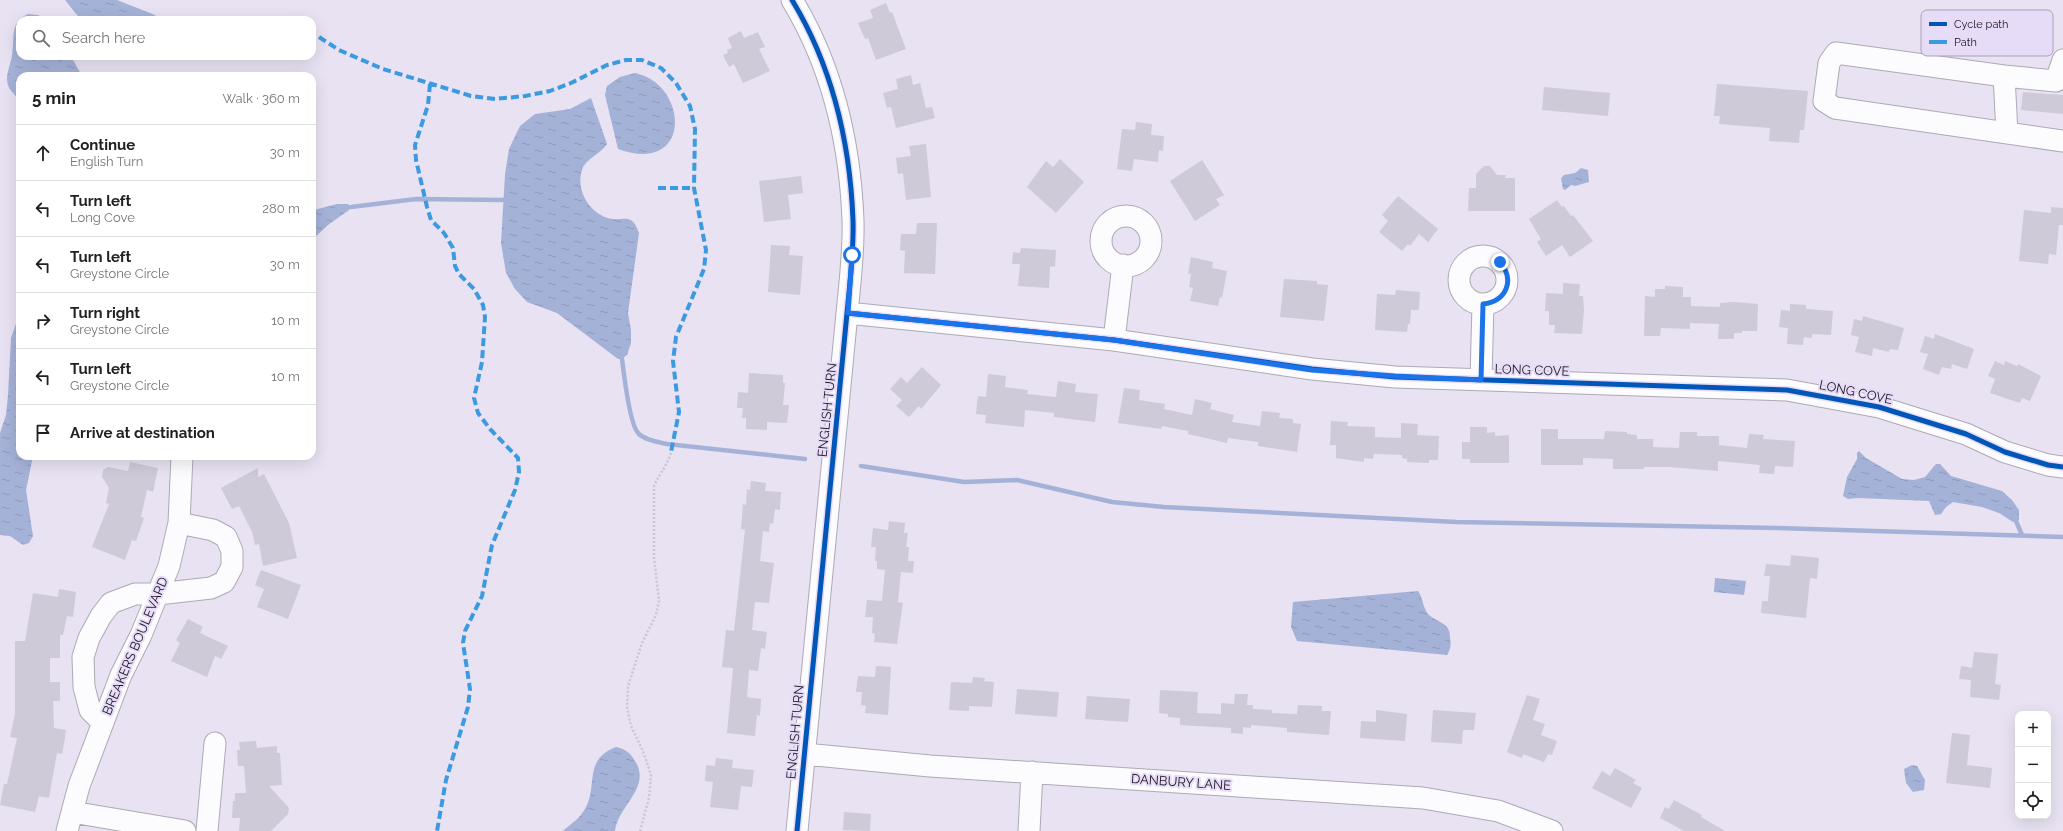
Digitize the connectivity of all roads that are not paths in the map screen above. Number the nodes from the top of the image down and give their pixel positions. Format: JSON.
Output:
{"nodes":[{"id":1,"x":792,"y":0,"type":"edge"},
{"id":2,"x":2063,"y":60,"type":"edge"},
{"id":3,"x":2004,"y":76,"type":"junction"},
{"id":4,"x":2007,"y":133,"type":"junction"},
{"id":5,"x":2063,"y":141,"type":"edge"},
{"id":6,"x":1123,"y":265,"type":"dead end"},
{"id":7,"x":1483,"y":304,"type":"dead end"},
{"id":8,"x":848,"y":313,"type":"junction"},
{"id":9,"x":1114,"y":340,"type":"junction"},
{"id":10,"x":1481,"y":380,"type":"junction"},
{"id":11,"x":182,"y":460,"type":"edge"},
{"id":12,"x":2063,"y":468,"type":"edge"},
{"id":13,"x":179,"y":523,"type":"junction"},
{"id":14,"x":158,"y":594,"type":"junction"},
{"id":15,"x":103,"y":723,"type":"junction"},
{"id":16,"x":214,"y":743,"type":"dead end"},
{"id":17,"x":805,"y":754,"type":"junction"},
{"id":18,"x":1032,"y":772,"type":"junction"},
{"id":19,"x":69,"y":821,"type":"edge"},
{"id":20,"x":185,"y":831,"type":"edge"},
{"id":21,"x":207,"y":831,"type":"edge"},
{"id":22,"x":797,"y":831,"type":"edge"},
{"id":23,"x":1029,"y":831,"type":"edge"},
{"id":24,"x":1552,"y":831,"type":"edge"}],
"edges":[{"from":1,"to":8,"type":"street","name":"ENGLISH TURN"},
{"from":2,"to":3,"type":"street"},
{"from":3,"to":4,"type":"street"},
{"from":3,"to":4,"type":"street"},
{"from":4,"to":5,"type":"street"},
{"from":6,"to":9,"type":"street"},
{"from":7,"to":10,"type":"street"},
{"from":8,"to":9,"type":"street","name":"LONG COVE"},
{"from":8,"to":17,"type":"street","name":"ENGLISH TURN"},
{"from":9,"to":10,"type":"street","name":"LONG COVE"},
{"from":10,"to":12,"type":"street","name":"LONG COVE"},
{"from":11,"to":13,"type":"street","name":"BREAKERS BOULEVARD"},
{"from":13,"to":14,"type":"street","name":"BREAKERS BOULEVARD"},
{"from":13,"to":14,"type":"street"},
{"from":14,"to":15,"type":"street","name":"BREAKERS BOULEVARD"},
{"from":14,"to":15,"type":"street"},
{"from":15,"to":19,"type":"street","name":"BREAKERS BOULEVARD"},
{"from":16,"to":21,"type":"street"},
{"from":17,"to":18,"type":"street","name":"DANBURY LANE"},
{"from":17,"to":22,"type":"street","name":"ENGLISH TURN"},
{"from":18,"to":23,"type":"street"},
{"from":18,"to":24,"type":"street","name":"DANBURY LANE"},
{"from":19,"to":20,"type":"street"}]}
